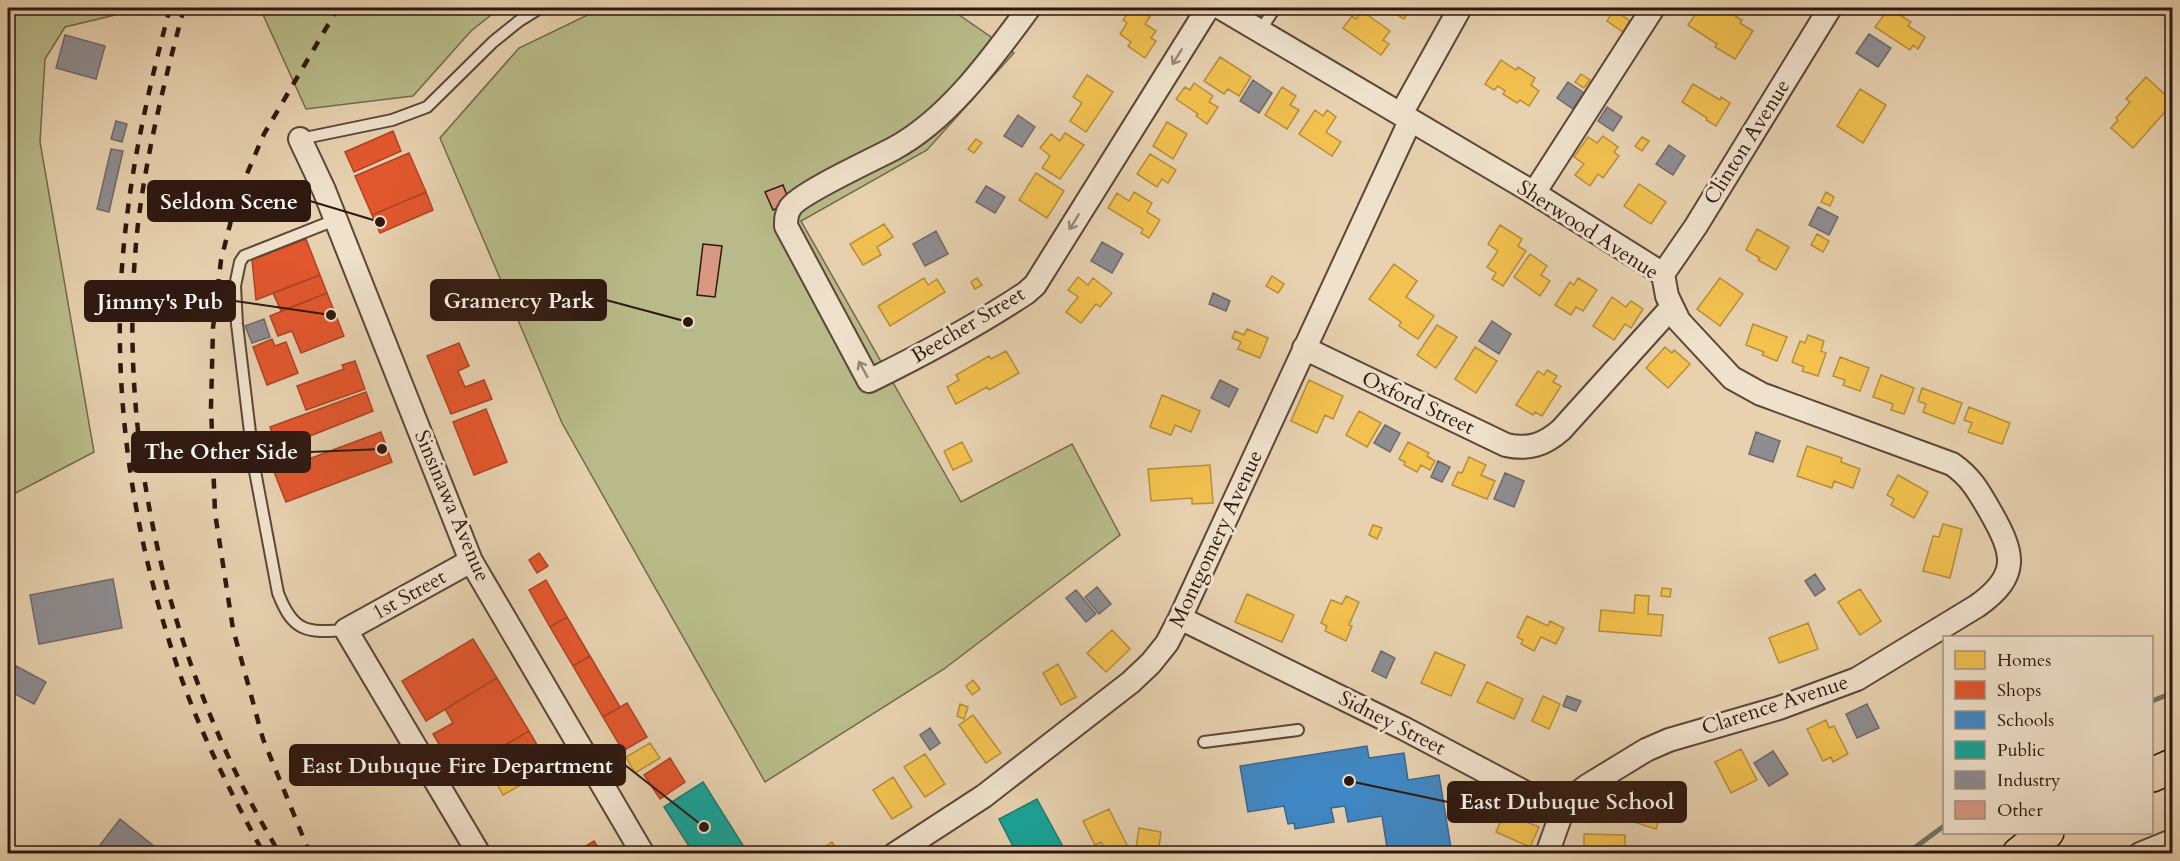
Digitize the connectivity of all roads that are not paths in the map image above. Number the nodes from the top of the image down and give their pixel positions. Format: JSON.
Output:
{"nodes":[{"id":1,"x":540,"y":8,"type":"edge"},
{"id":2,"x":1029,"y":8,"type":"edge"},
{"id":3,"x":1208,"y":8,"type":"edge"},
{"id":4,"x":1221,"y":8,"type":"edge"},
{"id":5,"x":1275,"y":8,"type":"edge"},
{"id":6,"x":1460,"y":8,"type":"edge"},
{"id":7,"x":1653,"y":8,"type":"edge"},
{"id":8,"x":1830,"y":8,"type":"edge"},
{"id":9,"x":1260,"y":31,"type":"junction"},
{"id":10,"x":1406,"y":118,"type":"junction"},
{"id":11,"x":300,"y":139,"type":"joint"},
{"id":12,"x":1534,"y":193,"type":"junction"},
{"id":13,"x":335,"y":220,"type":"junction"},
{"id":14,"x":1663,"y":274,"type":"junction"},
{"id":15,"x":1671,"y":308,"type":"junction"},
{"id":16,"x":1304,"y":348,"type":"junction"},
{"id":17,"x":2002,"y":532,"type":"joint"},
{"id":18,"x":471,"y":561,"type":"junction"},
{"id":19,"x":1180,"y":618,"type":"junction"},
{"id":20,"x":346,"y":630,"type":"junction"},
{"id":21,"x":1298,"y":730,"type":"dead end"},
{"id":22,"x":1204,"y":742,"type":"dead end"},
{"id":23,"x":2172,"y":766,"type":"edge"},
{"id":24,"x":2153,"y":774,"type":"edge"},
{"id":25,"x":1562,"y":812,"type":"junction"},
{"id":26,"x":2044,"y":834,"type":"edge"},
{"id":27,"x":2172,"y":841,"type":"edge"},
{"id":28,"x":479,"y":854,"type":"edge"},
{"id":29,"x":643,"y":854,"type":"edge"},
{"id":30,"x":895,"y":854,"type":"edge"},
{"id":31,"x":1547,"y":854,"type":"edge"},
{"id":32,"x":2019,"y":854,"type":"edge"},
{"id":33,"x":2140,"y":854,"type":"edge"}],
"edges":[{"from":1,"to":11,"type":"lane"},
{"from":3,"to":2,"type":"street","name":"Beecher Street","one_way":true},
{"from":4,"to":9,"type":"street","name":"Sherwood Avenue"},
{"from":5,"to":9,"type":"lane"},
{"from":6,"to":10,"type":"street","name":"Montgomery Avenue"},
{"from":7,"to":12,"type":"street"},
{"from":8,"to":14,"type":"street","name":"Clinton Avenue"},
{"from":9,"to":10,"type":"street","name":"Sherwood Avenue"},
{"from":10,"to":12,"type":"street","name":"Sherwood Avenue"},
{"from":10,"to":16,"type":"street","name":"Montgomery Avenue"},
{"from":11,"to":13,"type":"street","name":"Sinsinawa Avenue"},
{"from":12,"to":14,"type":"street","name":"Sherwood Avenue"},
{"from":13,"to":18,"type":"street","name":"Sinsinawa Avenue"},
{"from":13,"to":20,"type":"lane"},
{"from":14,"to":15,"type":"street","name":"Sherwood Avenue"},
{"from":15,"to":16,"type":"street","name":"Oxford Street"},
{"from":15,"to":17,"type":"street","name":"Sherwood Avenue"},
{"from":16,"to":19,"type":"street","name":"Montgomery Avenue"},
{"from":17,"to":25,"type":"street","name":"Clarence Avenue"},
{"from":18,"to":20,"type":"street","name":"1st Street"},
{"from":18,"to":29,"type":"street","name":"Sinsinawa Avenue"},
{"from":19,"to":25,"type":"street","name":"Sidney Street"},
{"from":19,"to":30,"type":"street","name":"Montgomery Avenue"},
{"from":20,"to":28,"type":"street"},
{"from":21,"to":22,"type":"lane"},
{"from":23,"to":24,"type":"main road"},
{"from":25,"to":31,"type":"street"},
{"from":26,"to":32,"type":"main road"},
{"from":27,"to":33,"type":"street"}]}
